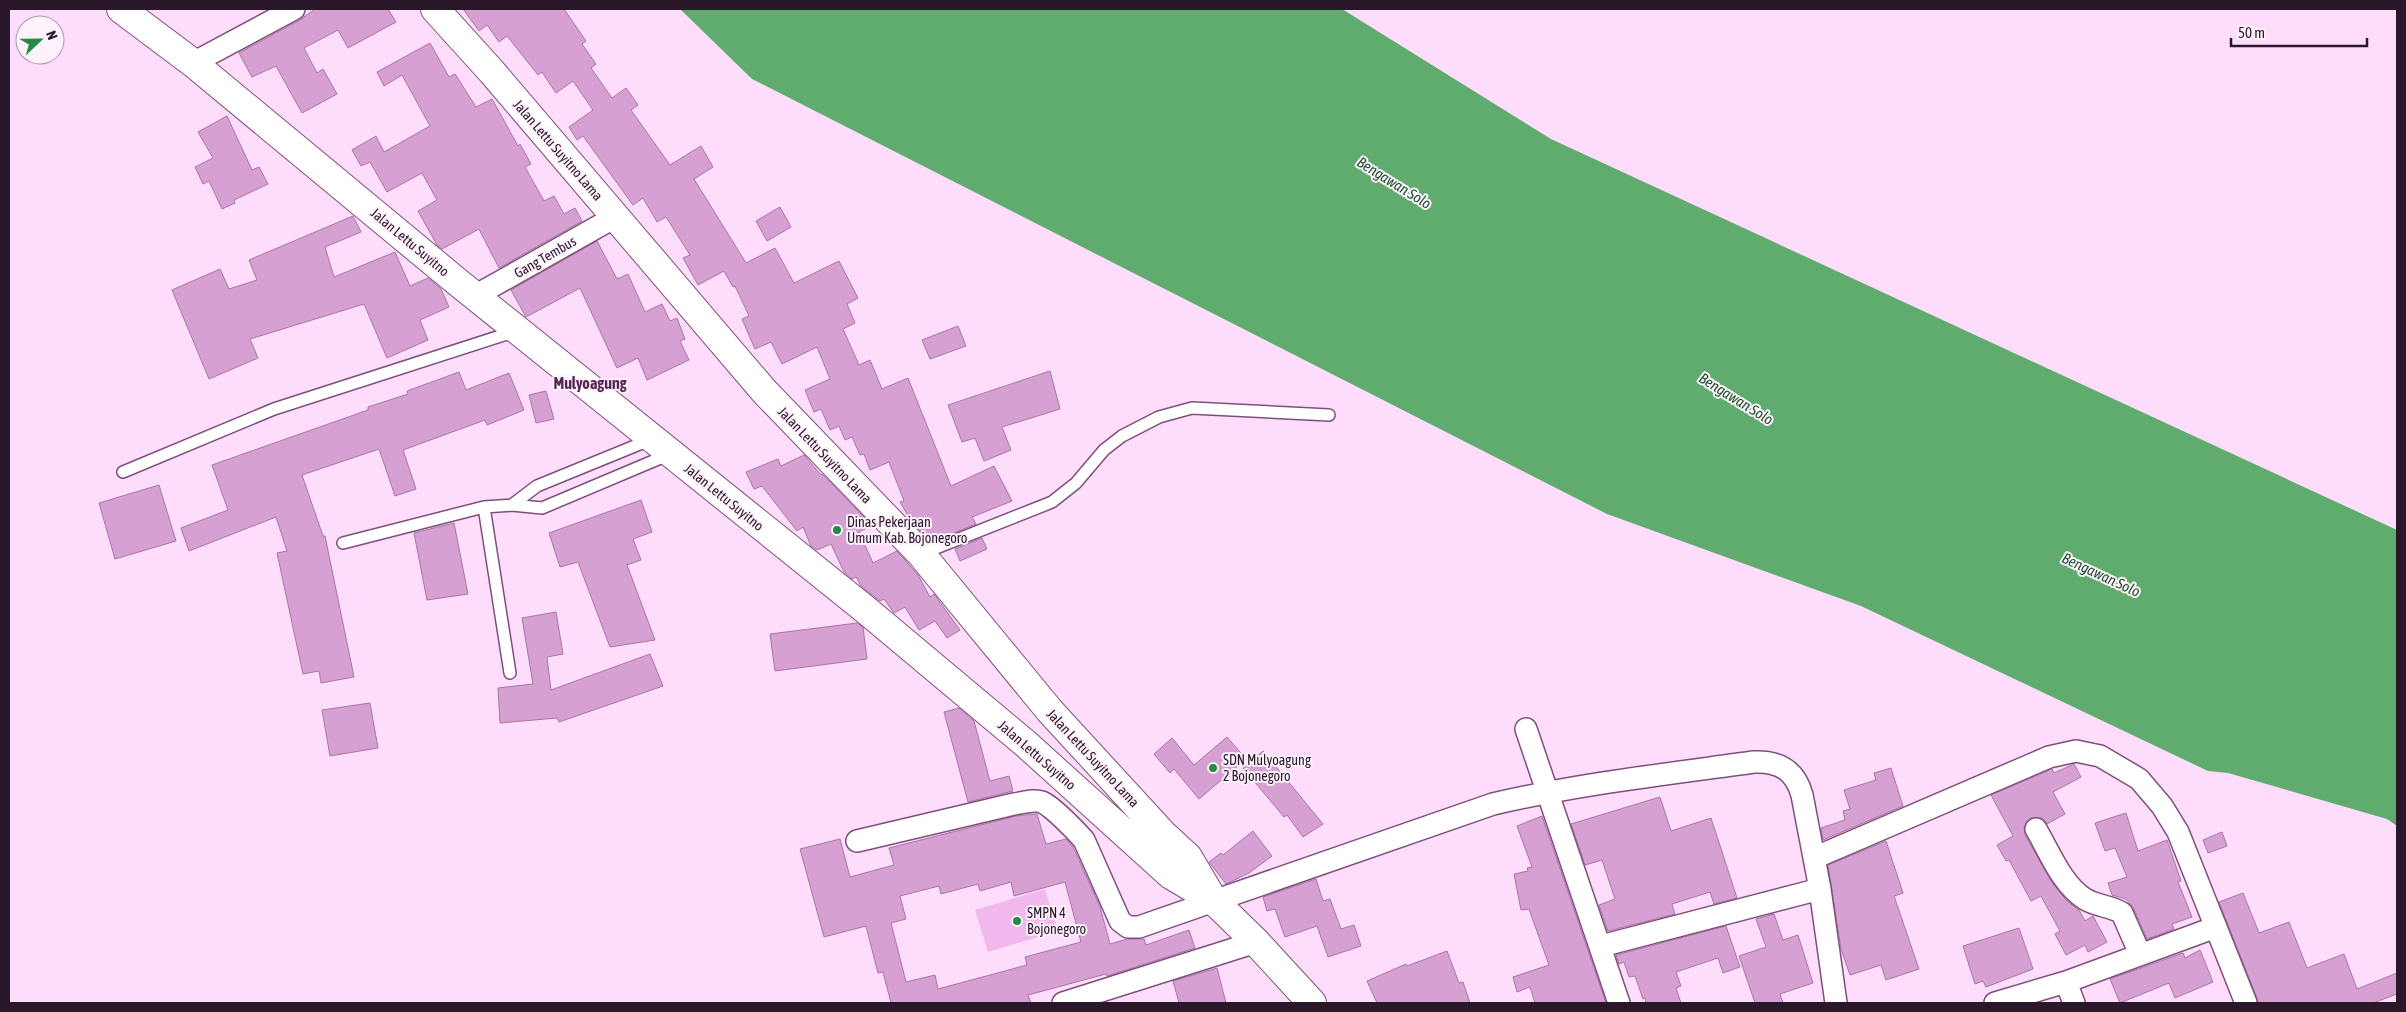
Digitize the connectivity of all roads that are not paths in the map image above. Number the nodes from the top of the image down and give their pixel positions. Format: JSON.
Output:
{"nodes":[{"id":1,"x":121,"y":9,"type":"edge"},
{"id":2,"x":294,"y":9,"type":"edge"},
{"id":3,"x":435,"y":9,"type":"edge"},
{"id":4,"x":193,"y":63,"type":"junction"},
{"id":5,"x":616,"y":217,"type":"junction"},
{"id":6,"x":475,"y":296,"type":"junction"},
{"id":7,"x":518,"y":331,"type":"junction"},
{"id":8,"x":1329,"y":415,"type":"dead end"},
{"id":9,"x":661,"y":447,"type":"junction"},
{"id":10,"x":123,"y":472,"type":"dead end"},
{"id":11,"x":512,"y":505,"type":"junction"},
{"id":12,"x":484,"y":506,"type":"junction"},
{"id":13,"x":343,"y":544,"type":"dead end"},
{"id":14,"x":921,"y":554,"type":"junction"},
{"id":15,"x":510,"y":673,"type":"dead end"},
{"id":16,"x":1050,"y":711,"type":"junction"},
{"id":17,"x":1526,"y":729,"type":"dead end"},
{"id":18,"x":1026,"y":744,"type":"junction"},
{"id":19,"x":1546,"y":791,"type":"junction"},
{"id":20,"x":2036,"y":829,"type":"dead end"},
{"id":21,"x":857,"y":841,"type":"dead end"},
{"id":22,"x":1814,"y":858,"type":"junction"},
{"id":23,"x":1820,"y":889,"type":"junction"},
{"id":24,"x":1213,"y":900,"type":"junction"},
{"id":25,"x":2216,"y":927,"type":"junction"},
{"id":26,"x":1256,"y":942,"type":"junction"},
{"id":27,"x":1600,"y":946,"type":"junction"},
{"id":28,"x":2140,"y":954,"type":"junction"},
{"id":29,"x":2066,"y":982,"type":"junction"},
{"id":30,"x":1063,"y":1003,"type":"edge"},
{"id":31,"x":1312,"y":1003,"type":"edge"},
{"id":32,"x":1619,"y":1003,"type":"edge"},
{"id":33,"x":1836,"y":1003,"type":"edge"},
{"id":34,"x":1995,"y":1003,"type":"edge"},
{"id":35,"x":2074,"y":1003,"type":"edge"},
{"id":36,"x":2246,"y":1003,"type":"edge"}],
"edges":[{"from":1,"to":4,"type":"main road","name":"Jalan Lettu Suyitno"},
{"from":2,"to":4,"type":"street"},
{"from":3,"to":5,"type":"main road","name":"Jalan Lettu Suyitno Lama"},
{"from":4,"to":6,"type":"main road","name":"Jalan Lettu Suyitno"},
{"from":5,"to":6,"type":"street","name":"Gang Tembus"},
{"from":5,"to":14,"type":"main road","name":"Jalan Lettu Suyitno Lama"},
{"from":6,"to":7,"type":"main road","name":"Jalan Lettu Suyitno"},
{"from":7,"to":9,"type":"main road","name":"Jalan Lettu Suyitno"},
{"from":7,"to":10,"type":"lane"},
{"from":8,"to":14,"type":"lane"},
{"from":9,"to":11,"type":"lane"},
{"from":9,"to":11,"type":"lane"},
{"from":9,"to":18,"type":"main road","name":"Jalan Lettu Suyitno"},
{"from":11,"to":12,"type":"lane"},
{"from":12,"to":13,"type":"lane"},
{"from":12,"to":15,"type":"lane"},
{"from":14,"to":16,"type":"main road","name":"Jalan Lettu Suyitno Lama"},
{"from":16,"to":18,"type":"main road"},
{"from":16,"to":24,"type":"main road","name":"Jalan Lettu Suyitno Lama"},
{"from":17,"to":19,"type":"street"},
{"from":18,"to":24,"type":"main road","name":"Jalan Lettu Suyitno"},
{"from":19,"to":22,"type":"street"},
{"from":19,"to":24,"type":"street"},
{"from":19,"to":27,"type":"street"},
{"from":20,"to":28,"type":"street"},
{"from":21,"to":24,"type":"street"},
{"from":22,"to":23,"type":"street"},
{"from":22,"to":25,"type":"street"},
{"from":23,"to":27,"type":"street"},
{"from":23,"to":33,"type":"street"},
{"from":24,"to":26,"type":"main road","name":"Jalan Lettu Suyitno"},
{"from":25,"to":28,"type":"street"},
{"from":25,"to":36,"type":"street"},
{"from":26,"to":30,"type":"street"},
{"from":26,"to":31,"type":"main road","name":"Jalan Lettu Suyitno"},
{"from":27,"to":32,"type":"street"},
{"from":28,"to":29,"type":"street"},
{"from":29,"to":34,"type":"street"},
{"from":29,"to":35,"type":"street"}]}
